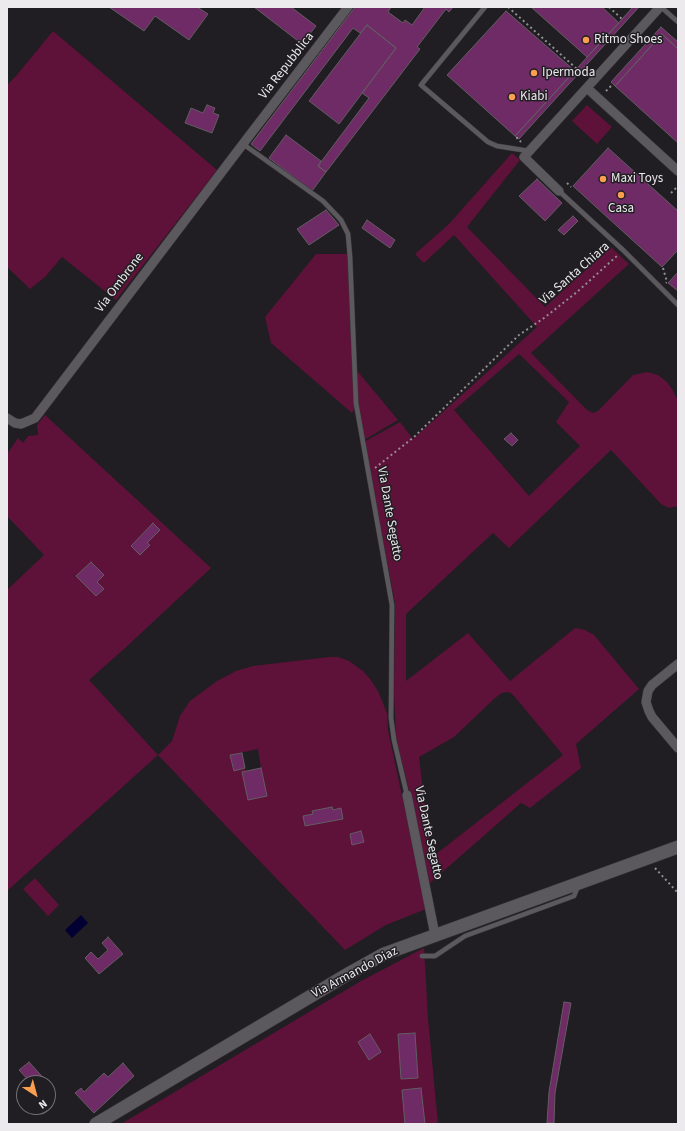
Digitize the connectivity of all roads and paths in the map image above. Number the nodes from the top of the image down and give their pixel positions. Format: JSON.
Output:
{"nodes":[{"id":1,"x":348,"y":7,"type":"edge"},
{"id":2,"x":485,"y":7,"type":"edge"},
{"id":3,"x":508,"y":7,"type":"edge"},
{"id":4,"x":608,"y":7,"type":"edge"},
{"id":5,"x":661,"y":7,"type":"edge"},
{"id":6,"x":622,"y":19,"type":"dead end"},
{"id":7,"x":678,"y":22,"type":"edge"},
{"id":8,"x":577,"y":68,"type":"dead end"},
{"id":9,"x":613,"y":84,"type":"dead end"},
{"id":10,"x":587,"y":88,"type":"junction"},
{"id":11,"x":606,"y":91,"type":"dead end"},
{"id":12,"x":517,"y":137,"type":"dead end"},
{"id":13,"x":244,"y":142,"type":"junction"},
{"id":14,"x":521,"y":142,"type":"dead end"},
{"id":15,"x":529,"y":151,"type":"junction"},
{"id":16,"x":678,"y":171,"type":"edge"},
{"id":17,"x":567,"y":183,"type":"dead end"},
{"id":18,"x":678,"y":186,"type":"edge"},
{"id":19,"x":571,"y":187,"type":"dead end"},
{"id":20,"x":559,"y":191,"type":"joint"},
{"id":21,"x":671,"y":193,"type":"dead end"},
{"id":22,"x":623,"y":250,"type":"junction"},
{"id":23,"x":663,"y":268,"type":"dead end"},
{"id":24,"x":667,"y":282,"type":"dead end"},
{"id":25,"x":678,"y":305,"type":"edge"},
{"id":26,"x":7,"y":418,"type":"edge"},
{"id":27,"x":382,"y":462,"type":"dead end"},
{"id":28,"x":678,"y":664,"type":"edge"},
{"id":29,"x":678,"y":748,"type":"edge"},
{"id":30,"x":408,"y":795,"type":"joint"},
{"id":31,"x":678,"y":847,"type":"edge"},
{"id":32,"x":648,"y":870,"type":"dead end"},
{"id":33,"x":580,"y":882,"type":"junction"},
{"id":34,"x":678,"y":893,"type":"edge"},
{"id":35,"x":435,"y":935,"type":"junction"},
{"id":36,"x":422,"y":956,"type":"dead end"},
{"id":37,"x":96,"y":1124,"type":"edge"}],
"edges":[{"from":1,"to":13,"type":"street","name":"Via Repubblica"},
{"from":2,"to":15,"type":"lane"},
{"from":3,"to":8,"type":"path"},
{"from":4,"to":6,"type":"path"},
{"from":5,"to":7,"type":"lane"},
{"from":5,"to":10,"type":"street"},
{"from":9,"to":11,"type":"path"},
{"from":10,"to":15,"type":"street"},
{"from":10,"to":16,"type":"street"},
{"from":12,"to":14,"type":"path"},
{"from":13,"to":26,"type":"street","name":"Via Ombrone"},
{"from":13,"to":30,"type":"lane","name":"Via Dante Segatto"},
{"from":15,"to":20,"type":"street","name":"Via Santa Chiara"},
{"from":17,"to":19,"type":"path"},
{"from":18,"to":21,"type":"path"},
{"from":20,"to":22,"type":"lane","name":"Via Santa Chiara"},
{"from":22,"to":25,"type":"lane"},
{"from":22,"to":27,"type":"path","name":"Via Santa Chiara"},
{"from":23,"to":24,"type":"path"},
{"from":28,"to":29,"type":"street"},
{"from":30,"to":35,"type":"street","name":"Via Dante Segatto"},
{"from":31,"to":33,"type":"street","name":"Via Armando Diaz"},
{"from":32,"to":34,"type":"path"},
{"from":33,"to":35,"type":"street","name":"Via Armando Diaz"},
{"from":33,"to":36,"type":"lane"},
{"from":35,"to":37,"type":"street","name":"Via Armando Diaz"}]}
